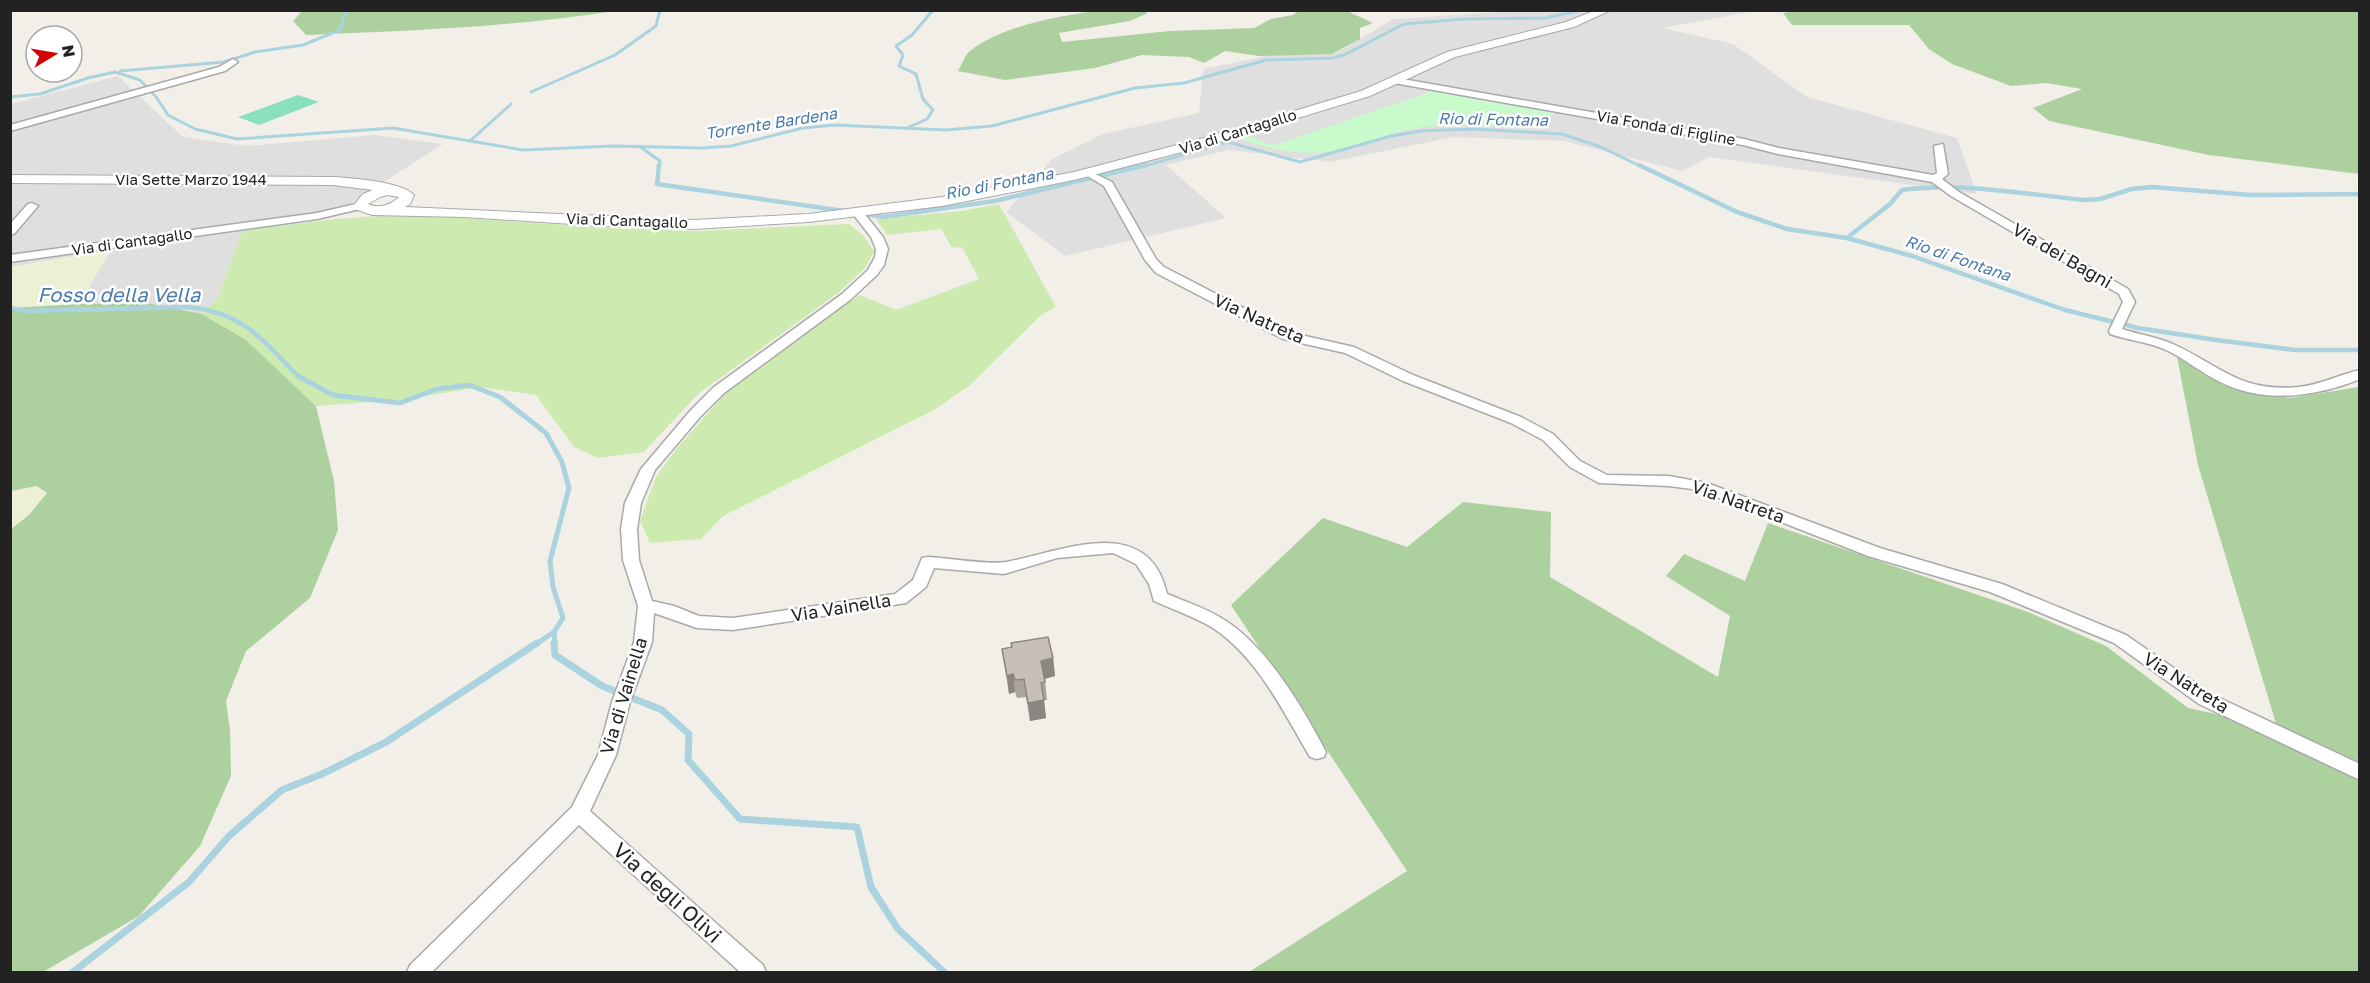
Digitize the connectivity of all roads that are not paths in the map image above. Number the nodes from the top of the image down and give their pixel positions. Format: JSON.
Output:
{"nodes":[{"id":1,"x":1606,"y":10,"type":"edge"},
{"id":2,"x":233,"y":62,"type":"dead end"},
{"id":3,"x":1396,"y":81,"type":"junction"},
{"id":4,"x":10,"y":128,"type":"edge"},
{"id":5,"x":1939,"y":146,"type":"dead end"},
{"id":6,"x":1093,"y":176,"type":"junction"},
{"id":7,"x":10,"y":179,"type":"edge"},
{"id":8,"x":1935,"y":179,"type":"junction"},
{"id":9,"x":366,"y":196,"type":"junction"},
{"id":10,"x":400,"y":196,"type":"junction"},
{"id":11,"x":32,"y":206,"type":"dead end"},
{"id":12,"x":379,"y":211,"type":"junction"},
{"id":13,"x":449,"y":211,"type":"junction"},
{"id":14,"x":865,"y":212,"type":"junction"},
{"id":15,"x":10,"y":232,"type":"edge"},
{"id":16,"x":10,"y":259,"type":"edge"},
{"id":17,"x":2360,"y":374,"type":"edge"},
{"id":18,"x":646,"y":606,"type":"junction"},
{"id":19,"x":1317,"y":752,"type":"dead end"},
{"id":20,"x":2360,"y":773,"type":"edge"},
{"id":21,"x":579,"y":813,"type":"junction"},
{"id":22,"x":418,"y":972,"type":"edge"},
{"id":23,"x":755,"y":972,"type":"edge"}],
"edges":[{"from":1,"to":3,"type":"street","name":"Via di Cantagallo"},
{"from":2,"to":4,"type":"street"},
{"from":3,"to":6,"type":"street","name":"Via di Cantagallo"},
{"from":3,"to":8,"type":"street","name":"Via Fonda di Figline"},
{"from":5,"to":8,"type":"street"},
{"from":6,"to":14,"type":"street","name":"Via di Cantagallo"},
{"from":6,"to":20,"type":"street","name":"Via Natreta"},
{"from":7,"to":9,"type":"street","name":"Via Sette Marzo 1944"},
{"from":8,"to":17,"type":"street","name":"Via dei Bagni"},
{"from":9,"to":10,"type":"street","name":"Via di Cantagallo"},
{"from":9,"to":12,"type":"street","name":"Via di Cantagallo"},
{"from":9,"to":16,"type":"street","name":"Via di Cantagallo"},
{"from":10,"to":12,"type":"street"},
{"from":10,"to":13,"type":"street"},
{"from":11,"to":15,"type":"street"},
{"from":12,"to":13,"type":"street","name":"Via di Cantagallo"},
{"from":13,"to":14,"type":"street","name":"Via di Cantagallo"},
{"from":14,"to":18,"type":"street","name":"Via di Vainella"},
{"from":18,"to":19,"type":"street","name":"Via Vainella"},
{"from":18,"to":21,"type":"street","name":"Via di Vainella"},
{"from":21,"to":22,"type":"street","name":"Via di Vainella"},
{"from":21,"to":23,"type":"street","name":"Via degli Olivi"}]}
